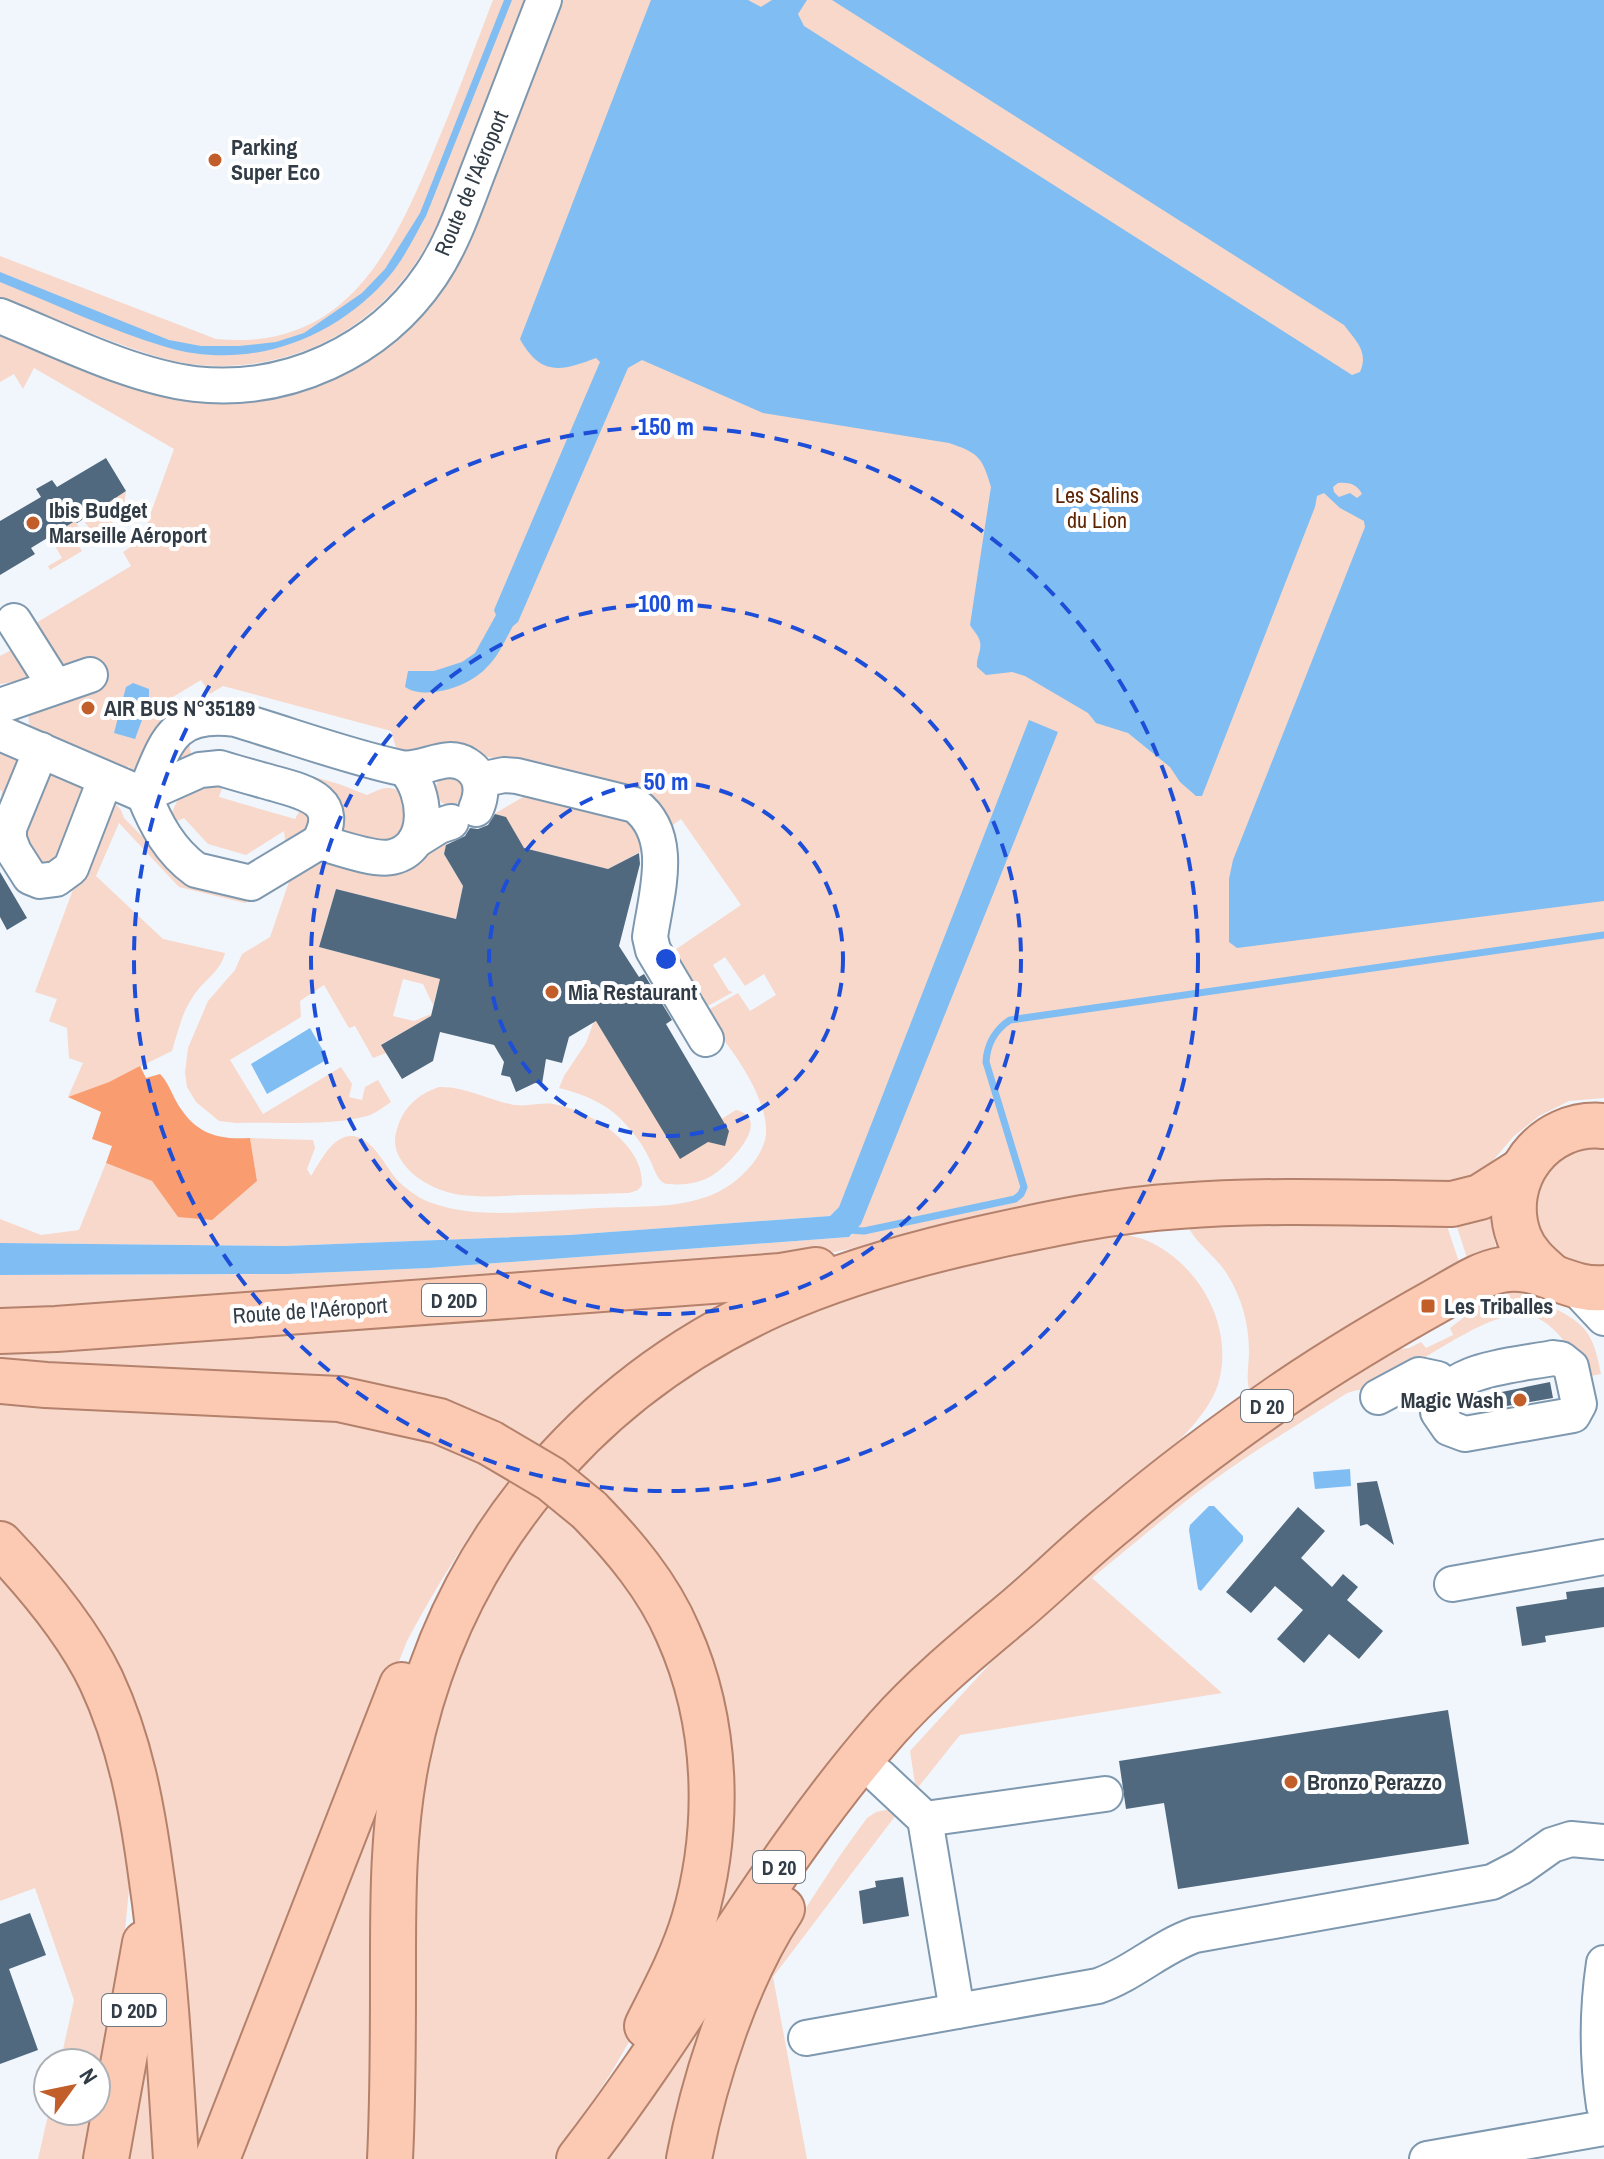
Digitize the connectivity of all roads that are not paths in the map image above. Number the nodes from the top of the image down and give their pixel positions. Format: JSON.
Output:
{"nodes":[{"id":1,"x":544,"y":0,"type":"edge"},
{"id":2,"x":0,"y":316,"type":"edge"},
{"id":3,"x":14,"y":621,"type":"dead end"},
{"id":4,"x":90,"y":675,"type":"dead end"},
{"id":5,"x":55,"y":686,"type":"junction"},
{"id":6,"x":0,"y":706,"type":"edge"},
{"id":7,"x":0,"y":733,"type":"edge"},
{"id":8,"x":41,"y":750,"type":"junction"},
{"id":9,"x":405,"y":769,"type":"junction"},
{"id":10,"x":124,"y":787,"type":"junction"},
{"id":11,"x":469,"y":804,"type":"junction"},
{"id":12,"x":415,"y":841,"type":"junction"},
{"id":13,"x":319,"y":842,"type":"junction"},
{"id":14,"x":706,"y":1039,"type":"dead end"},
{"id":15,"x":1604,"y":1126,"type":"edge"},
{"id":16,"x":1521,"y":1171,"type":"junction"},
{"id":17,"x":906,"y":1256,"type":"junction"},
{"id":18,"x":1576,"y":1283,"type":"edge"},
{"id":19,"x":1604,"y":1318,"type":"edge"},
{"id":20,"x":0,"y":1331,"type":"edge"},
{"id":21,"x":0,"y":1381,"type":"edge"},
{"id":22,"x":1447,"y":1388,"type":"junction"},
{"id":23,"x":1378,"y":1397,"type":"dead end"},
{"id":24,"x":1592,"y":1402,"type":"edge"},
{"id":25,"x":499,"y":1532,"type":"junction"},
{"id":26,"x":0,"y":1544,"type":"edge"},
{"id":27,"x":1604,"y":1557,"type":"edge"},
{"id":28,"x":1452,"y":1584,"type":"dead end"},
{"id":29,"x":1018,"y":1608,"type":"junction"},
{"id":30,"x":879,"y":1776,"type":"junction"},
{"id":31,"x":1105,"y":1794,"type":"dead end"},
{"id":32,"x":925,"y":1819,"type":"junction"},
{"id":33,"x":1604,"y":1842,"type":"edge"},
{"id":34,"x":149,"y":1860,"type":"junction"},
{"id":35,"x":1604,"y":1963,"type":"edge"},
{"id":36,"x":957,"y":2011,"type":"junction"},
{"id":37,"x":806,"y":2038,"type":"dead end"},
{"id":38,"x":1604,"y":2106,"type":"edge"},
{"id":39,"x":1604,"y":2128,"type":"edge"},
{"id":40,"x":106,"y":2159,"type":"edge"},
{"id":41,"x":176,"y":2159,"type":"edge"},
{"id":42,"x":217,"y":2159,"type":"edge"},
{"id":43,"x":390,"y":2159,"type":"edge"},
{"id":44,"x":568,"y":2159,"type":"edge"},
{"id":45,"x":579,"y":2159,"type":"edge"},
{"id":46,"x":689,"y":2159,"type":"edge"},
{"id":47,"x":1427,"y":2159,"type":"edge"}],
"edges":[{"from":1,"to":2,"type":"street","name":"Route de l'Aéroport"},
{"from":3,"to":5,"type":"street"},
{"from":4,"to":5,"type":"street"},
{"from":5,"to":6,"type":"street"},
{"from":7,"to":8,"type":"street"},
{"from":8,"to":10,"type":"street"},
{"from":8,"to":10,"type":"street"},
{"from":9,"to":10,"type":"street"},
{"from":9,"to":11,"type":"street"},
{"from":9,"to":12,"type":"street"},
{"from":10,"to":13,"type":"street"},
{"from":10,"to":13,"type":"street"},
{"from":11,"to":12,"type":"street"},
{"from":11,"to":14,"type":"street"},
{"from":12,"to":13,"type":"street"},
{"from":15,"to":16,"type":"main road"},
{"from":16,"to":17,"type":"main road"},
{"from":16,"to":18,"type":"main road"},
{"from":17,"to":20,"type":"main road","name":"Route de l'Aéroport","number":"D 20D"},
{"from":17,"to":25,"type":"main road"},
{"from":18,"to":19,"type":"street"},
{"from":18,"to":29,"type":"main road","number":"D 20"},
{"from":21,"to":44,"type":"main road","bridge":true},
{"from":22,"to":23,"type":"street"},
{"from":22,"to":24,"type":"street"},
{"from":22,"to":24,"type":"street"},
{"from":25,"to":42,"type":"main road"},
{"from":25,"to":43,"type":"main road"},
{"from":26,"to":34,"type":"main road","number":"D 20D"},
{"from":27,"to":28,"type":"street"},
{"from":29,"to":30,"type":"main road","number":"D 20"},
{"from":29,"to":45,"type":"main road","number":"D 20"},
{"from":30,"to":32,"type":"street"},
{"from":30,"to":46,"type":"main road","number":"D 20"},
{"from":31,"to":32,"type":"street"},
{"from":32,"to":36,"type":"street"},
{"from":33,"to":36,"type":"street"},
{"from":34,"to":40,"type":"main road","number":"D 20D"},
{"from":34,"to":41,"type":"main road"},
{"from":35,"to":38,"type":"street"},
{"from":36,"to":37,"type":"street"},
{"from":39,"to":47,"type":"street"}]}
